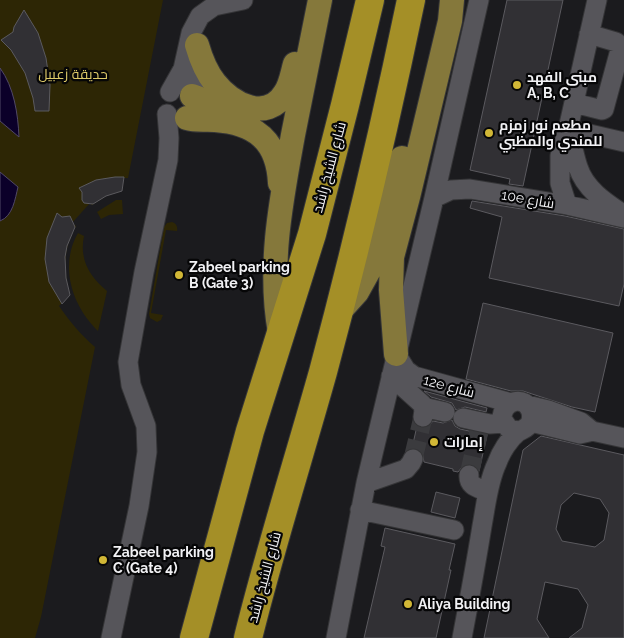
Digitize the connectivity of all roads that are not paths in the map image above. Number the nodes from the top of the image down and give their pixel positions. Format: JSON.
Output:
{"nodes":[{"id":1,"x":320,"y":0,"type":"edge"},
{"id":2,"x":370,"y":0,"type":"edge"},
{"id":3,"x":411,"y":0,"type":"edge"},
{"id":4,"x":446,"y":0,"type":"edge"},
{"id":5,"x":452,"y":0,"type":"edge"},
{"id":6,"x":479,"y":0,"type":"edge"},
{"id":7,"x":597,"y":0,"type":"edge"},
{"id":8,"x":238,"y":1,"type":"edge"},
{"id":9,"x":589,"y":34,"type":"junction"},
{"id":10,"x":312,"y":40,"type":"junction"},
{"id":11,"x":197,"y":45,"type":"junction"},
{"id":12,"x":574,"y":103,"type":"junction"},
{"id":13,"x":182,"y":105,"type":"junction"},
{"id":14,"x":256,"y":110,"type":"junction"},
{"id":15,"x":568,"y":129,"type":"junction"},
{"id":16,"x":624,"y":142,"type":"edge"},
{"id":17,"x":281,"y":198,"type":"junction"},
{"id":18,"x":434,"y":198,"type":"junction"},
{"id":19,"x":567,"y":205,"type":"junction"},
{"id":20,"x":624,"y":216,"type":"edge"},
{"id":21,"x":338,"y":314,"type":"junction"},
{"id":22,"x":280,"y":332,"type":"junction"},
{"id":23,"x":394,"y":365,"type":"junction"},
{"id":24,"x":445,"y":412,"type":"dead end"},
{"id":25,"x":463,"y":418,"type":"dead end"},
{"id":26,"x":516,"y":418,"type":"junction"},
{"id":27,"x":624,"y":438,"type":"edge"},
{"id":28,"x":412,"y":459,"type":"tunnel mouth"},
{"id":29,"x":469,"y":475,"type":"dead end"},
{"id":30,"x":366,"y":483,"type":"junction"},
{"id":31,"x":488,"y":492,"type":"junction"},
{"id":32,"x":360,"y":510,"type":"junction"},
{"id":33,"x":454,"y":530,"type":"dead end"},
{"id":34,"x":261,"y":584,"type":"junction"},
{"id":35,"x":111,"y":638,"type":"edge"},
{"id":36,"x":194,"y":638,"type":"edge"},
{"id":37,"x":248,"y":638,"type":"edge"},
{"id":38,"x":261,"y":638,"type":"edge"},
{"id":39,"x":336,"y":638,"type":"edge"},
{"id":40,"x":462,"y":638,"type":"edge"}],
"edges":[{"from":1,"to":10,"type":"main road","name":"شارع الشيخ راشد"},
{"from":2,"to":22,"type":"highway","name":"شارع الشيخ راشد"},
{"from":3,"to":21,"type":"highway","name":"شارع الشيخ راشد"},
{"from":4,"to":21,"type":"main road","name":"شارع الشيخ راشد"},
{"from":5,"to":23,"type":"main road"},
{"from":6,"to":18,"type":"street"},
{"from":7,"to":9,"type":"street"},
{"from":8,"to":11,"type":"street"},
{"from":8,"to":13,"type":"street"},
{"from":9,"to":12,"type":"street"},
{"from":9,"to":12,"type":"street"},
{"from":10,"to":14,"type":"main road"},
{"from":10,"to":17,"type":"main road","name":"شارع الشيخ راشد"},
{"from":11,"to":13,"type":"street"},
{"from":11,"to":14,"type":"main road"},
{"from":12,"to":15,"type":"street"},
{"from":13,"to":14,"type":"main road"},
{"from":13,"to":17,"type":"main road"},
{"from":13,"to":35,"type":"street"},
{"from":15,"to":16,"type":"street"},
{"from":15,"to":19,"type":"street"},
{"from":15,"to":20,"type":"street"},
{"from":17,"to":22,"type":"main road","name":"شارع الشيخ راشد"},
{"from":18,"to":19,"type":"street","name":"10e شارع"},
{"from":18,"to":23,"type":"street"},
{"from":19,"to":20,"type":"street","name":"10e شارع"},
{"from":21,"to":34,"type":"highway","name":"شارع الشيخ راشد"},
{"from":22,"to":36,"type":"highway","name":"شارع الشيخ راشد"},
{"from":23,"to":24,"type":"street"},
{"from":23,"to":26,"type":"street","name":"12e شارع"},
{"from":23,"to":30,"type":"street"},
{"from":25,"to":26,"type":"street"},
{"from":26,"to":27,"type":"street","name":"12e شارع"},
{"from":26,"to":31,"type":"street"},
{"from":28,"to":30,"type":"street"},
{"from":29,"to":31,"type":"street"},
{"from":30,"to":32,"type":"street"},
{"from":31,"to":40,"type":"street"},
{"from":32,"to":33,"type":"street"},
{"from":32,"to":39,"type":"street"},
{"from":34,"to":37,"type":"highway","name":"شارع الشيخ راشد"},
{"from":34,"to":38,"type":"highway"}]}
